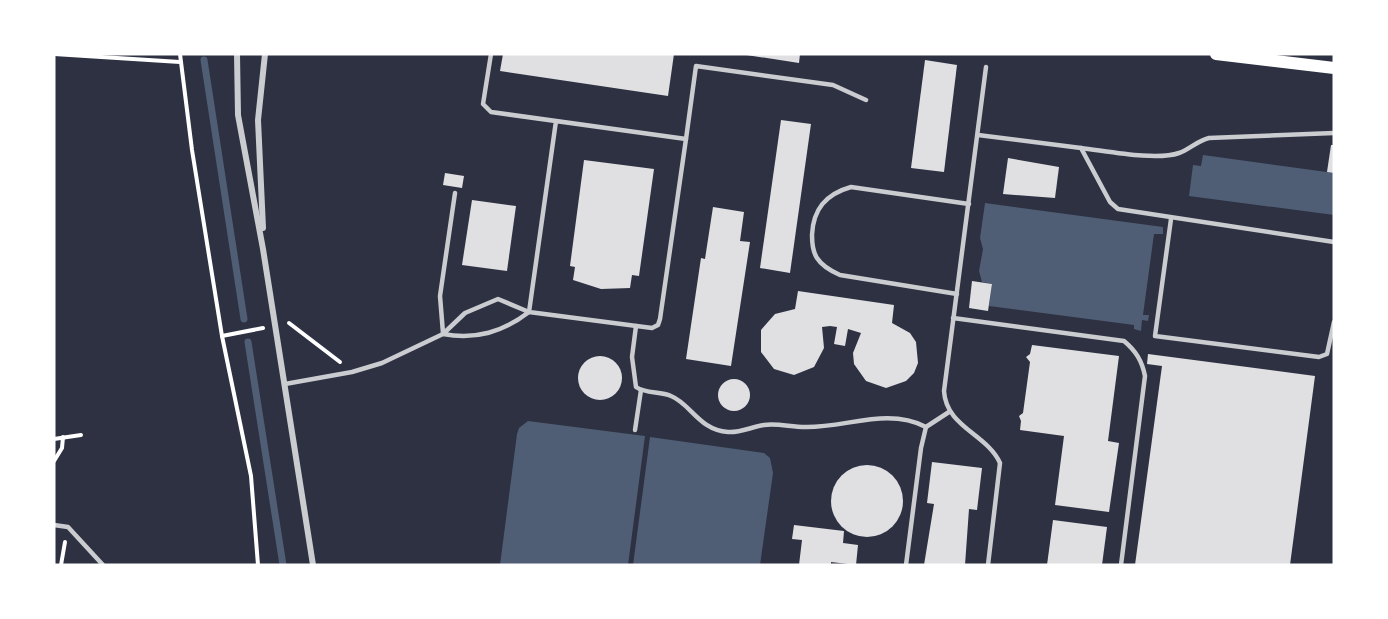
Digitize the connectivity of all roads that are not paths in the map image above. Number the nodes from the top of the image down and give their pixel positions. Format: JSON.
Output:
{"nodes":[{"id":1,"x":237,"y":54,"type":"edge"},
{"id":2,"x":265,"y":54,"type":"edge"},
{"id":3,"x":491,"y":54,"type":"edge"},
{"id":4,"x":1216,"y":54,"type":"edge"},
{"id":5,"x":986,"y":67,"type":"dead end"},
{"id":6,"x":1334,"y":68,"type":"edge"},
{"id":7,"x":866,"y":100,"type":"dead end"},
{"id":8,"x":556,"y":121,"type":"junction"},
{"id":9,"x":1334,"y":133,"type":"edge"},
{"id":10,"x":978,"y":135,"type":"junction"},
{"id":11,"x":686,"y":139,"type":"junction"},
{"id":12,"x":1081,"y":148,"type":"junction"},
{"id":13,"x":454,"y":193,"type":"dead end"},
{"id":14,"x":969,"y":204,"type":"junction"},
{"id":15,"x":1171,"y":219,"type":"junction"},
{"id":16,"x":1334,"y":242,"type":"edge"},
{"id":17,"x":264,"y":249,"type":"junction"},
{"id":18,"x":957,"y":294,"type":"junction"},
{"id":19,"x":529,"y":312,"type":"junction"},
{"id":20,"x":953,"y":318,"type":"junction"},
{"id":21,"x":1334,"y":322,"type":"edge"},
{"id":22,"x":636,"y":326,"type":"junction"},
{"id":23,"x":443,"y":334,"type":"junction"},
{"id":24,"x":285,"y":384,"type":"junction"},
{"id":25,"x":641,"y":390,"type":"junction"},
{"id":26,"x":950,"y":412,"type":"junction"},
{"id":27,"x":926,"y":428,"type":"junction"},
{"id":28,"x":635,"y":430,"type":"dead end"},
{"id":29,"x":54,"y":525,"type":"edge"},
{"id":30,"x":103,"y":565,"type":"edge"},
{"id":31,"x":314,"y":565,"type":"edge"},
{"id":32,"x":906,"y":565,"type":"edge"},
{"id":33,"x":988,"y":565,"type":"edge"},
{"id":34,"x":1121,"y":565,"type":"edge"}],
"edges":[{"from":1,"to":17,"type":"street"},
{"from":2,"to":17,"type":"street"},
{"from":3,"to":8,"type":"lane"},
{"from":4,"to":6,"type":"main road"},
{"from":5,"to":10,"type":"lane"},
{"from":7,"to":11,"type":"lane"},
{"from":8,"to":11,"type":"lane"},
{"from":8,"to":19,"type":"lane"},
{"from":9,"to":12,"type":"lane"},
{"from":10,"to":12,"type":"lane"},
{"from":10,"to":14,"type":"lane"},
{"from":11,"to":22,"type":"lane"},
{"from":12,"to":15,"type":"lane"},
{"from":13,"to":23,"type":"lane"},
{"from":14,"to":18,"type":"lane"},
{"from":14,"to":18,"type":"lane"},
{"from":15,"to":16,"type":"lane"},
{"from":15,"to":21,"type":"lane"},
{"from":17,"to":24,"type":"street"},
{"from":18,"to":20,"type":"lane"},
{"from":19,"to":22,"type":"lane"},
{"from":19,"to":23,"type":"lane"},
{"from":19,"to":23,"type":"lane"},
{"from":20,"to":26,"type":"lane"},
{"from":20,"to":34,"type":"lane"},
{"from":22,"to":25,"type":"lane"},
{"from":23,"to":24,"type":"lane"},
{"from":24,"to":31,"type":"street"},
{"from":25,"to":27,"type":"lane"},
{"from":25,"to":28,"type":"lane"},
{"from":26,"to":27,"type":"lane"},
{"from":26,"to":33,"type":"lane"},
{"from":27,"to":32,"type":"lane"},
{"from":29,"to":30,"type":"lane"}]}
